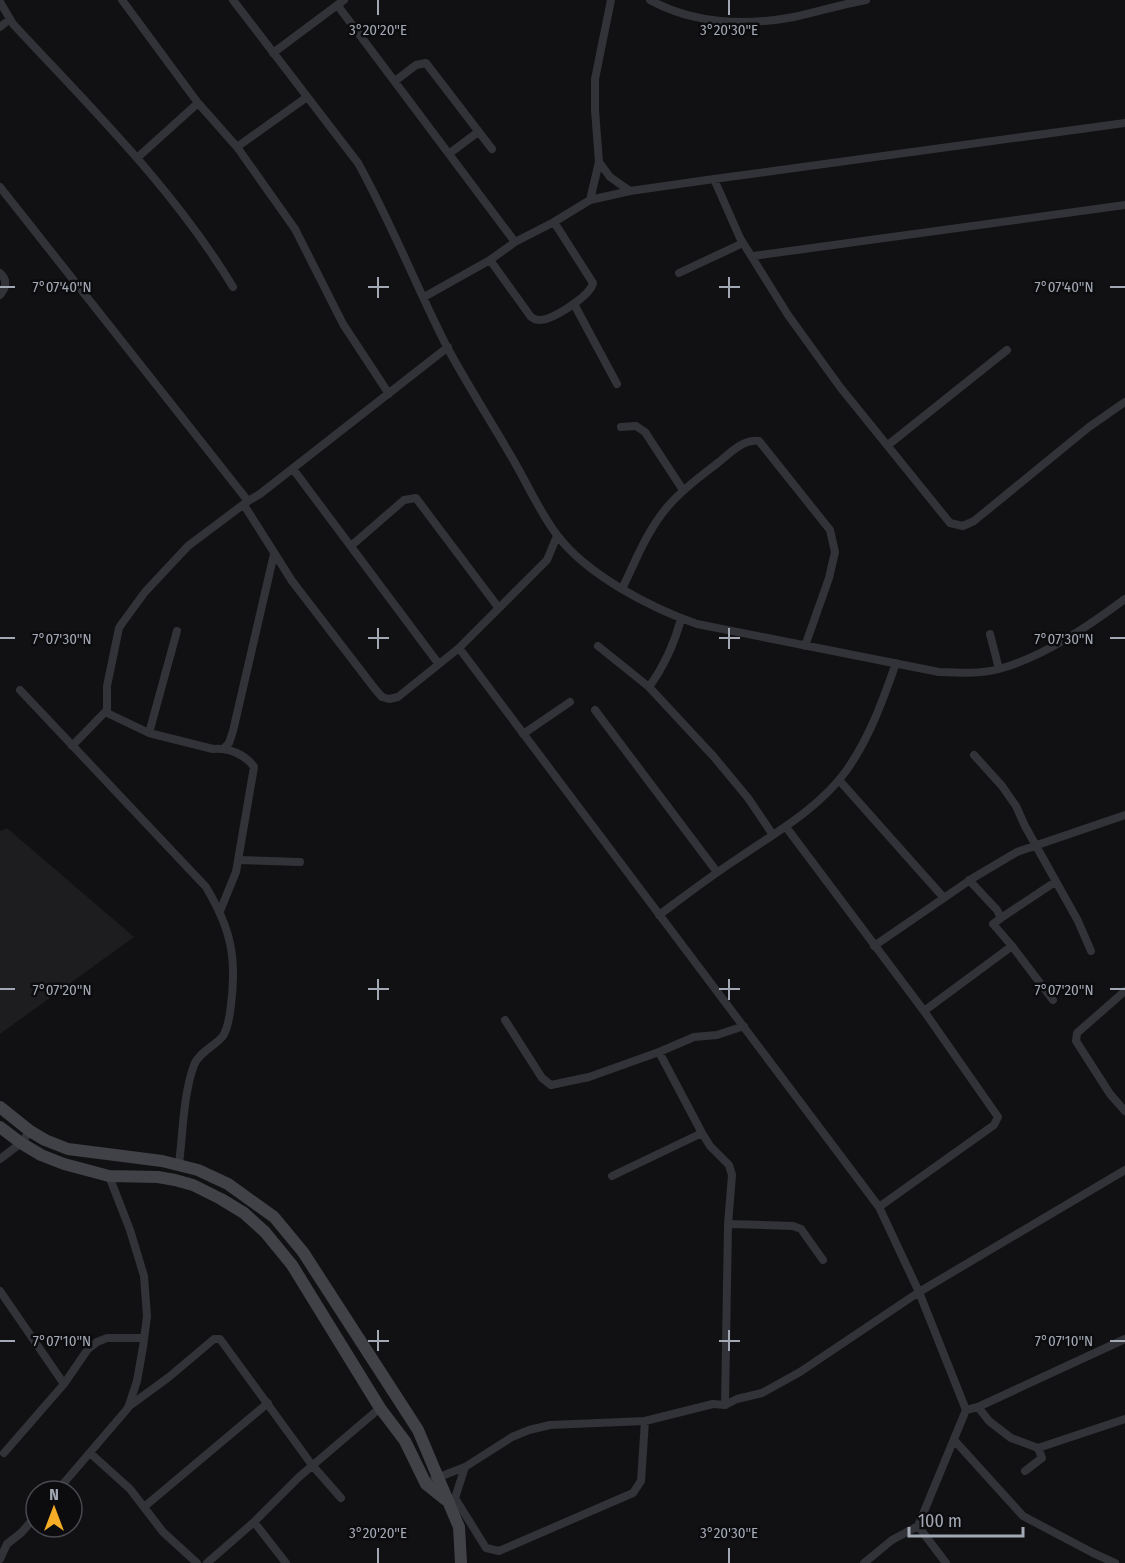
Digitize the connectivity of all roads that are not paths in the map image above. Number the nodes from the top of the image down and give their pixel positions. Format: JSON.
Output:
{"nodes":[{"id":1,"x":122,"y":0,"type":"edge"},
{"id":2,"x":233,"y":0,"type":"edge"},
{"id":3,"x":611,"y":0,"type":"edge"},
{"id":4,"x":650,"y":0,"type":"edge"},
{"id":5,"x":866,"y":0,"type":"edge"},
{"id":6,"x":0,"y":2,"type":"edge"},
{"id":7,"x":341,"y":3,"type":"edge"},
{"id":8,"x":10,"y":19,"type":"junction"},
{"id":9,"x":0,"y":27,"type":"edge"},
{"id":10,"x":273,"y":53,"type":"junction"},
{"id":11,"x":395,"y":81,"type":"junction"},
{"id":12,"x":307,"y":97,"type":"junction"},
{"id":13,"x":198,"y":104,"type":"junction"},
{"id":14,"x":1125,"y":123,"type":"edge"},
{"id":15,"x":478,"y":132,"type":"junction"},
{"id":16,"x":237,"y":147,"type":"junction"},
{"id":17,"x":492,"y":149,"type":"dead end"},
{"id":18,"x":450,"y":153,"type":"junction"},
{"id":19,"x":137,"y":158,"type":"junction"},
{"id":20,"x":599,"y":162,"type":"junction"},
{"id":21,"x":714,"y":179,"type":"junction"},
{"id":22,"x":0,"y":187,"type":"edge"},
{"id":23,"x":630,"y":191,"type":"junction"},
{"id":24,"x":590,"y":200,"type":"junction"},
{"id":25,"x":1125,"y":205,"type":"edge"},
{"id":26,"x":554,"y":222,"type":"junction"},
{"id":27,"x":515,"y":242,"type":"junction"},
{"id":28,"x":743,"y":243,"type":"junction"},
{"id":29,"x":753,"y":256,"type":"junction"},
{"id":30,"x":490,"y":260,"type":"junction"},
{"id":31,"x":0,"y":273,"type":"edge"},
{"id":32,"x":679,"y":273,"type":"dead end"},
{"id":33,"x":233,"y":287,"type":"dead end"},
{"id":34,"x":0,"y":295,"type":"edge"},
{"id":35,"x":424,"y":297,"type":"junction"},
{"id":36,"x":574,"y":304,"type":"junction"},
{"id":37,"x":447,"y":347,"type":"junction"},
{"id":38,"x":1007,"y":350,"type":"dead end"},
{"id":39,"x":617,"y":384,"type":"dead end"},
{"id":40,"x":389,"y":394,"type":"junction"},
{"id":41,"x":1125,"y":402,"type":"edge"},
{"id":42,"x":621,"y":427,"type":"dead end"},
{"id":43,"x":888,"y":445,"type":"junction"},
{"id":44,"x":293,"y":469,"type":"junction"},
{"id":45,"x":683,"y":490,"type":"junction"},
{"id":46,"x":246,"y":503,"type":"junction"},
{"id":47,"x":557,"y":536,"type":"junction"},
{"id":48,"x":351,"y":546,"type":"junction"},
{"id":49,"x":274,"y":554,"type":"junction"},
{"id":50,"x":621,"y":589,"type":"junction"},
{"id":51,"x":1125,"y":599,"type":"edge"},
{"id":52,"x":498,"y":607,"type":"junction"},
{"id":53,"x":681,"y":619,"type":"junction"},
{"id":54,"x":177,"y":631,"type":"dead end"},
{"id":55,"x":990,"y":634,"type":"dead end"},
{"id":56,"x":598,"y":646,"type":"dead end"},
{"id":57,"x":805,"y":646,"type":"junction"},
{"id":58,"x":459,"y":648,"type":"junction"},
{"id":59,"x":438,"y":663,"type":"junction"},
{"id":60,"x":896,"y":663,"type":"junction"},
{"id":61,"x":999,"y":669,"type":"junction"},
{"id":62,"x":649,"y":687,"type":"junction"},
{"id":63,"x":20,"y":690,"type":"dead end"},
{"id":64,"x":570,"y":702,"type":"dead end"},
{"id":65,"x":595,"y":710,"type":"dead end"},
{"id":66,"x":105,"y":712,"type":"junction"},
{"id":67,"x":149,"y":733,"type":"junction"},
{"id":68,"x":523,"y":734,"type":"junction"},
{"id":69,"x":72,"y":746,"type":"junction"},
{"id":70,"x":224,"y":748,"type":"junction"},
{"id":71,"x":974,"y":755,"type":"dead end"},
{"id":72,"x":839,"y":780,"type":"junction"},
{"id":73,"x":1125,"y":815,"type":"edge"},
{"id":74,"x":786,"y":827,"type":"junction"},
{"id":75,"x":773,"y":835,"type":"junction"},
{"id":76,"x":1036,"y":846,"type":"junction"},
{"id":77,"x":238,"y":860,"type":"junction"},
{"id":78,"x":300,"y":862,"type":"dead end"},
{"id":79,"x":717,"y":872,"type":"junction"},
{"id":80,"x":969,"y":880,"type":"junction"},
{"id":81,"x":1055,"y":882,"type":"junction"},
{"id":82,"x":944,"y":898,"type":"junction"},
{"id":83,"x":220,"y":911,"type":"junction"},
{"id":84,"x":659,"y":915,"type":"junction"},
{"id":85,"x":1001,"y":918,"type":"junction"},
{"id":86,"x":874,"y":946,"type":"junction"},
{"id":87,"x":1012,"y":946,"type":"junction"},
{"id":88,"x":1091,"y":951,"type":"dead end"},
{"id":89,"x":1125,"y":992,"type":"edge"},
{"id":90,"x":1053,"y":1000,"type":"dead end"},
{"id":91,"x":924,"y":1011,"type":"junction"},
{"id":92,"x":505,"y":1020,"type":"dead end"},
{"id":93,"x":744,"y":1026,"type":"junction"},
{"id":94,"x":659,"y":1052,"type":"junction"},
{"id":95,"x":0,"y":1107,"type":"edge"},
{"id":96,"x":1125,"y":1112,"type":"edge"},
{"id":97,"x":0,"y":1127,"type":"edge"},
{"id":98,"x":30,"y":1131,"type":"junction"},
{"id":99,"x":702,"y":1133,"type":"junction"},
{"id":100,"x":21,"y":1143,"type":"junction"},
{"id":101,"x":0,"y":1159,"type":"edge"},
{"id":102,"x":179,"y":1164,"type":"junction"},
{"id":103,"x":1125,"y":1170,"type":"edge"},
{"id":104,"x":109,"y":1176,"type":"junction"},
{"id":105,"x":612,"y":1176,"type":"dead end"},
{"id":106,"x":879,"y":1207,"type":"junction"},
{"id":107,"x":728,"y":1224,"type":"junction"},
{"id":108,"x":823,"y":1260,"type":"dead end"},
{"id":109,"x":0,"y":1292,"type":"edge"},
{"id":110,"x":919,"y":1292,"type":"junction"},
{"id":111,"x":144,"y":1338,"type":"junction"},
{"id":112,"x":1125,"y":1339,"type":"edge"},
{"id":113,"x":64,"y":1384,"type":"junction"},
{"id":114,"x":268,"y":1403,"type":"junction"},
{"id":115,"x":725,"y":1405,"type":"junction"},
{"id":116,"x":978,"y":1407,"type":"junction"},
{"id":117,"x":128,"y":1408,"type":"junction"},
{"id":118,"x":380,"y":1408,"type":"junction"},
{"id":119,"x":966,"y":1410,"type":"junction"},
{"id":120,"x":1125,"y":1419,"type":"edge"},
{"id":121,"x":645,"y":1421,"type":"junction"},
{"id":122,"x":955,"y":1441,"type":"junction"},
{"id":123,"x":1038,"y":1448,"type":"junction"},
{"id":124,"x":4,"y":1453,"type":"dead end"},
{"id":125,"x":90,"y":1453,"type":"junction"},
{"id":126,"x":312,"y":1465,"type":"junction"},
{"id":127,"x":465,"y":1467,"type":"junction"},
{"id":128,"x":1025,"y":1471,"type":"dead end"},
{"id":129,"x":438,"y":1477,"type":"junction"},
{"id":130,"x":67,"y":1479,"type":"edge"},
{"id":131,"x":426,"y":1484,"type":"junction"},
{"id":132,"x":341,"y":1498,"type":"dead end"},
{"id":133,"x":447,"y":1501,"type":"junction"},
{"id":134,"x":144,"y":1507,"type":"junction"},
{"id":135,"x":254,"y":1522,"type":"junction"},
{"id":136,"x":918,"y":1526,"type":"junction"},
{"id":137,"x":24,"y":1530,"type":"edge"},
{"id":138,"x":3,"y":1542,"type":"edge"},
{"id":139,"x":0,"y":1558,"type":"edge"},
{"id":140,"x":196,"y":1563,"type":"edge"},
{"id":141,"x":207,"y":1563,"type":"edge"},
{"id":142,"x":286,"y":1563,"type":"edge"},
{"id":143,"x":461,"y":1563,"type":"edge"},
{"id":144,"x":864,"y":1563,"type":"edge"},
{"id":145,"x":946,"y":1563,"type":"edge"},
{"id":146,"x":1115,"y":1563,"type":"edge"}],
"edges":[{"from":1,"to":13,"type":"street"},
{"from":2,"to":10,"type":"street"},
{"from":3,"to":20,"type":"street"},
{"from":4,"to":5,"type":"street"},
{"from":6,"to":8,"type":"street"},
{"from":7,"to":10,"type":"street"},
{"from":7,"to":11,"type":"street"},
{"from":8,"to":9,"type":"street"},
{"from":8,"to":19,"type":"street"},
{"from":10,"to":12,"type":"street"},
{"from":11,"to":15,"type":"street"},
{"from":11,"to":18,"type":"street"},
{"from":12,"to":16,"type":"street"},
{"from":12,"to":35,"type":"street"},
{"from":13,"to":16,"type":"street"},
{"from":13,"to":19,"type":"street"},
{"from":14,"to":21,"type":"street"},
{"from":15,"to":17,"type":"street"},
{"from":15,"to":18,"type":"street"},
{"from":16,"to":40,"type":"street"},
{"from":18,"to":27,"type":"street"},
{"from":19,"to":33,"type":"street"},
{"from":20,"to":23,"type":"street"},
{"from":20,"to":24,"type":"street"},
{"from":21,"to":23,"type":"street"},
{"from":21,"to":28,"type":"street"},
{"from":22,"to":46,"type":"street"},
{"from":23,"to":24,"type":"street"},
{"from":24,"to":26,"type":"street"},
{"from":25,"to":29,"type":"street"},
{"from":26,"to":27,"type":"street"},
{"from":26,"to":36,"type":"street"},
{"from":27,"to":30,"type":"street"},
{"from":28,"to":29,"type":"street"},
{"from":28,"to":32,"type":"street"},
{"from":29,"to":43,"type":"street"},
{"from":30,"to":35,"type":"street"},
{"from":30,"to":36,"type":"street"},
{"from":31,"to":34,"type":"street"},
{"from":35,"to":37,"type":"street"},
{"from":36,"to":39,"type":"street"},
{"from":37,"to":40,"type":"street"},
{"from":37,"to":47,"type":"street"},
{"from":38,"to":43,"type":"street"},
{"from":40,"to":44,"type":"street"},
{"from":41,"to":43,"type":"street"},
{"from":42,"to":45,"type":"street"},
{"from":44,"to":46,"type":"street"},
{"from":44,"to":48,"type":"street"},
{"from":45,"to":50,"type":"street"},
{"from":45,"to":57,"type":"street"},
{"from":46,"to":49,"type":"street"},
{"from":46,"to":66,"type":"street"},
{"from":47,"to":50,"type":"street"},
{"from":47,"to":52,"type":"street"},
{"from":48,"to":52,"type":"street"},
{"from":48,"to":59,"type":"street"},
{"from":49,"to":59,"type":"street"},
{"from":49,"to":70,"type":"street"},
{"from":50,"to":53,"type":"street"},
{"from":51,"to":61,"type":"street"},
{"from":52,"to":58,"type":"street"},
{"from":53,"to":57,"type":"street"},
{"from":53,"to":62,"type":"street"},
{"from":54,"to":67,"type":"street"},
{"from":55,"to":61,"type":"street"},
{"from":56,"to":62,"type":"street"},
{"from":57,"to":60,"type":"street"},
{"from":58,"to":59,"type":"street"},
{"from":58,"to":68,"type":"street"},
{"from":60,"to":61,"type":"street"},
{"from":60,"to":72,"type":"street"},
{"from":62,"to":75,"type":"street"},
{"from":63,"to":69,"type":"street"},
{"from":64,"to":68,"type":"street"},
{"from":65,"to":79,"type":"street"},
{"from":66,"to":67,"type":"street"},
{"from":66,"to":69,"type":"street"},
{"from":67,"to":70,"type":"street"},
{"from":68,"to":84,"type":"street"},
{"from":69,"to":83,"type":"street"},
{"from":70,"to":77,"type":"street"},
{"from":71,"to":76,"type":"street"},
{"from":72,"to":74,"type":"street"},
{"from":72,"to":82,"type":"street"},
{"from":73,"to":76,"type":"street"},
{"from":74,"to":75,"type":"street"},
{"from":74,"to":86,"type":"street"},
{"from":75,"to":79,"type":"street"},
{"from":76,"to":80,"type":"street"},
{"from":76,"to":81,"type":"street"},
{"from":77,"to":78,"type":"street"},
{"from":77,"to":83,"type":"street"},
{"from":79,"to":84,"type":"street"},
{"from":80,"to":82,"type":"street"},
{"from":80,"to":85,"type":"street"},
{"from":81,"to":85,"type":"street"},
{"from":81,"to":88,"type":"street"},
{"from":82,"to":86,"type":"street"},
{"from":83,"to":102,"type":"street"},
{"from":84,"to":93,"type":"street"},
{"from":85,"to":87,"type":"street"},
{"from":86,"to":91,"type":"street"},
{"from":87,"to":90,"type":"street"},
{"from":87,"to":91,"type":"street"},
{"from":89,"to":96,"type":"street"},
{"from":91,"to":106,"type":"street"},
{"from":92,"to":94,"type":"street"},
{"from":93,"to":94,"type":"street"},
{"from":93,"to":106,"type":"street"},
{"from":94,"to":99,"type":"street"},
{"from":95,"to":98,"type":"main road"},
{"from":97,"to":100,"type":"main road"},
{"from":98,"to":100,"type":"street"},
{"from":98,"to":102,"type":"main road"},
{"from":99,"to":105,"type":"street"},
{"from":99,"to":107,"type":"street"},
{"from":100,"to":101,"type":"street"},
{"from":100,"to":104,"type":"main road"},
{"from":102,"to":129,"type":"main road"},
{"from":103,"to":110,"type":"street"},
{"from":104,"to":111,"type":"street"},
{"from":104,"to":118,"type":"main road"},
{"from":106,"to":110,"type":"street"},
{"from":107,"to":108,"type":"street"},
{"from":107,"to":115,"type":"street"},
{"from":109,"to":113,"type":"street"},
{"from":110,"to":115,"type":"street"},
{"from":110,"to":119,"type":"street"},
{"from":111,"to":113,"type":"street"},
{"from":111,"to":117,"type":"street"},
{"from":112,"to":116,"type":"street"},
{"from":113,"to":124,"type":"street"},
{"from":114,"to":117,"type":"street"},
{"from":114,"to":126,"type":"street"},
{"from":114,"to":134,"type":"street"},
{"from":115,"to":121,"type":"street"},
{"from":116,"to":119,"type":"street"},
{"from":116,"to":123,"type":"street"},
{"from":117,"to":125,"type":"street"},
{"from":118,"to":126,"type":"street"},
{"from":118,"to":131,"type":"main road"},
{"from":119,"to":122,"type":"street"},
{"from":120,"to":123,"type":"street"},
{"from":121,"to":127,"type":"street"},
{"from":121,"to":127,"type":"street"},
{"from":122,"to":136,"type":"street"},
{"from":122,"to":146,"type":"street"},
{"from":123,"to":128,"type":"street"},
{"from":125,"to":130,"type":"street"},
{"from":125,"to":134,"type":"street"},
{"from":126,"to":132,"type":"street"},
{"from":126,"to":135,"type":"street"},
{"from":127,"to":129,"type":"street"},
{"from":129,"to":131,"type":"street"},
{"from":129,"to":133,"type":"main road"},
{"from":131,"to":133,"type":"main road"},
{"from":133,"to":143,"type":"main road"},
{"from":134,"to":140,"type":"street"},
{"from":135,"to":141,"type":"street"},
{"from":135,"to":142,"type":"street"},
{"from":136,"to":144,"type":"street"},
{"from":136,"to":145,"type":"street"},
{"from":137,"to":138,"type":"street"},
{"from":138,"to":139,"type":"street"}]}
